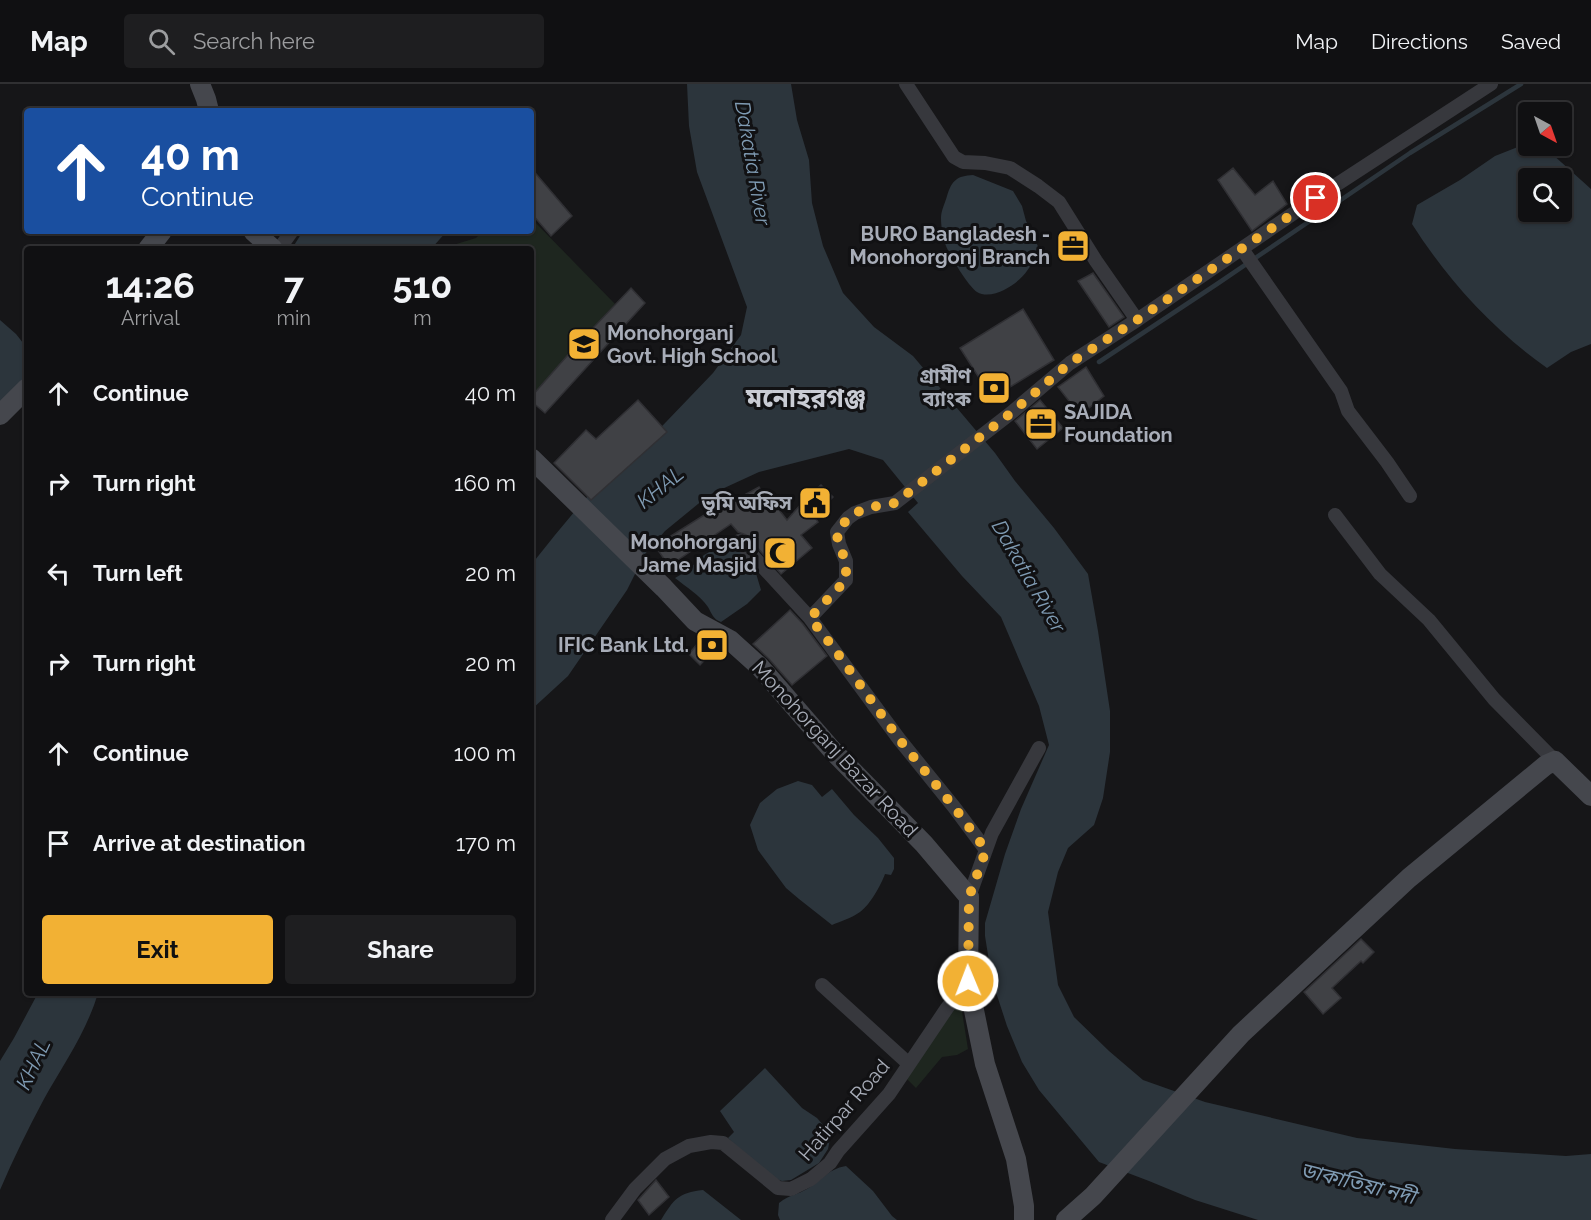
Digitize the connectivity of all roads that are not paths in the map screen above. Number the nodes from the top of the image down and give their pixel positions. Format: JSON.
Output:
{"nodes":[{"id":1,"x":200,"y":84,"type":"edge"},
{"id":2,"x":906,"y":84,"type":"edge"},
{"id":3,"x":1491,"y":84,"type":"edge"},
{"id":4,"x":208,"y":108,"type":"edge"},
{"id":5,"x":160,"y":234,"type":"edge"},
{"id":6,"x":256,"y":234,"type":"edge"},
{"id":7,"x":150,"y":246,"type":"edge"},
{"id":8,"x":270,"y":246,"type":"edge"},
{"id":9,"x":1244,"y":253,"type":"junction"},
{"id":10,"x":1137,"y":320,"type":"junction"},
{"id":11,"x":24,"y":391,"type":"edge"},
{"id":12,"x":0,"y":415,"type":"edge"},
{"id":13,"x":534,"y":461,"type":"edge"},
{"id":14,"x":1410,"y":496,"type":"dead end"},
{"id":15,"x":1335,"y":515,"type":"dead end"},
{"id":16,"x":740,"y":541,"type":"dead end"},
{"id":17,"x":810,"y":618,"type":"junction"},
{"id":18,"x":1039,"y":748,"type":"dead end"},
{"id":19,"x":1555,"y":762,"type":"junction"},
{"id":20,"x":1591,"y":796,"type":"edge"},
{"id":21,"x":986,"y":850,"type":"junction"},
{"id":22,"x":969,"y":897,"type":"junction"},
{"id":23,"x":968,"y":981,"type":"junction"},
{"id":24,"x":822,"y":985,"type":"dead end"},
{"id":25,"x":909,"y":1064,"type":"junction"},
{"id":26,"x":612,"y":1220,"type":"edge"},
{"id":27,"x":1024,"y":1220,"type":"edge"},
{"id":28,"x":1066,"y":1220,"type":"edge"}],
"edges":[{"from":1,"to":4,"type":"street"},
{"from":2,"to":10,"type":"street"},
{"from":3,"to":9,"type":"street"},
{"from":5,"to":7,"type":"street"},
{"from":6,"to":8,"type":"street"},
{"from":9,"to":10,"type":"street"},
{"from":9,"to":14,"type":"street"},
{"from":10,"to":17,"type":"street"},
{"from":11,"to":12,"type":"street"},
{"from":13,"to":22,"type":"street","name":"Monohorganj Bazar Road"},
{"from":15,"to":19,"type":"street"},
{"from":16,"to":17,"type":"street"},
{"from":17,"to":21,"type":"street"},
{"from":18,"to":21,"type":"street"},
{"from":19,"to":20,"type":"street"},
{"from":19,"to":28,"type":"street"},
{"from":21,"to":22,"type":"street"},
{"from":22,"to":23,"type":"street"},
{"from":23,"to":25,"type":"street","name":"Hatirpar Road"},
{"from":23,"to":27,"type":"street"},
{"from":24,"to":25,"type":"street"},
{"from":25,"to":26,"type":"street","name":"Hatirpar Road"}]}
